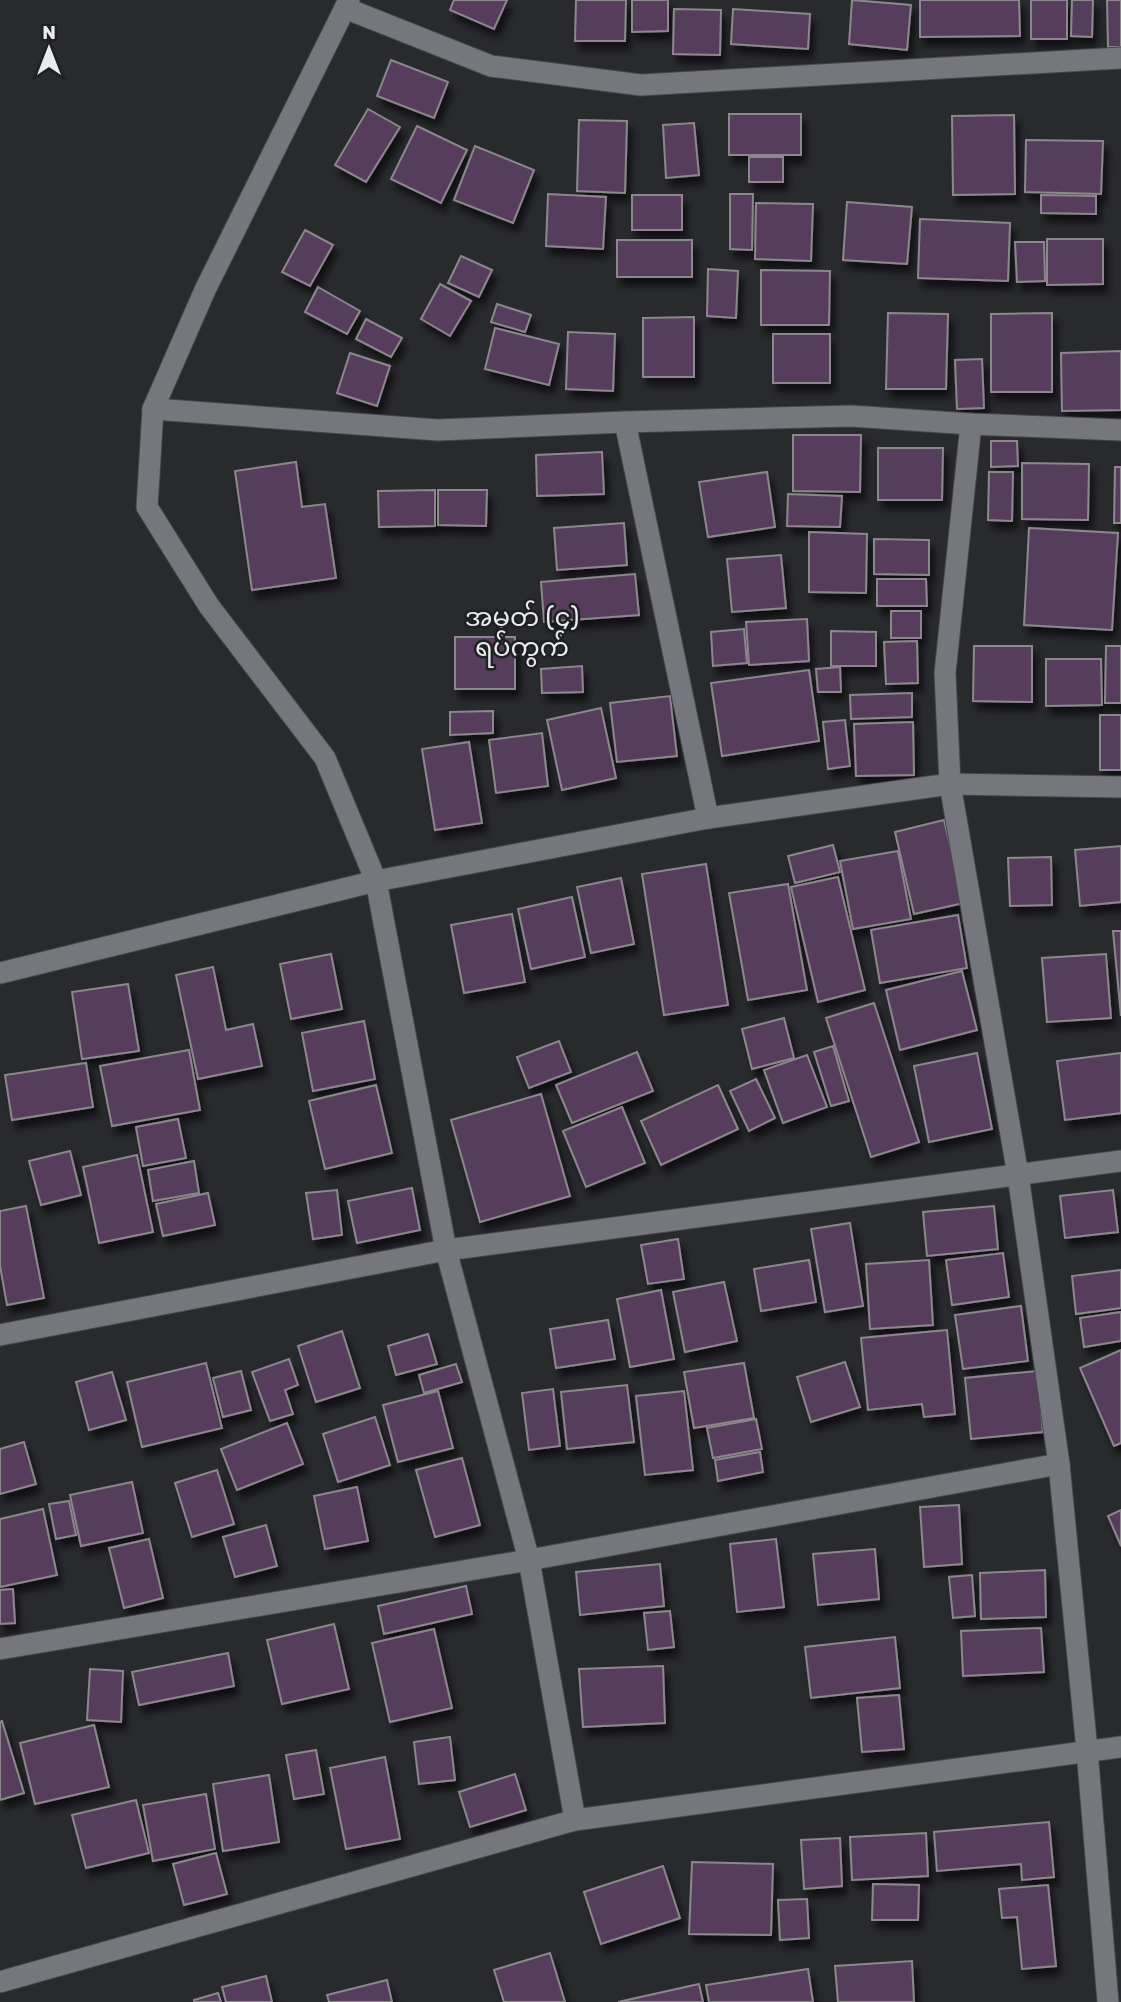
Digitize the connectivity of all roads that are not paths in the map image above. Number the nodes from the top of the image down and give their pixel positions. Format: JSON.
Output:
{"nodes":[{"id":1,"x":347,"y":4,"type":"edge"},
{"id":2,"x":1121,"y":58,"type":"edge"},
{"id":3,"x":153,"y":409,"type":"junction"},
{"id":4,"x":625,"y":422,"type":"junction"},
{"id":5,"x":971,"y":424,"type":"junction"},
{"id":6,"x":1121,"y":430,"type":"edge"},
{"id":7,"x":950,"y":784,"type":"junction"},
{"id":8,"x":1121,"y":787,"type":"edge"},
{"id":9,"x":708,"y":818,"type":"junction"},
{"id":10,"x":376,"y":881,"type":"junction"},
{"id":11,"x":0,"y":973,"type":"edge"},
{"id":12,"x":1121,"y":1161,"type":"edge"},
{"id":13,"x":1018,"y":1175,"type":"junction"},
{"id":14,"x":446,"y":1250,"type":"junction"},
{"id":15,"x":0,"y":1335,"type":"edge"},
{"id":16,"x":1059,"y":1464,"type":"junction"},
{"id":17,"x":529,"y":1560,"type":"junction"},
{"id":18,"x":0,"y":1649,"type":"edge"},
{"id":19,"x":1121,"y":1747,"type":"edge"},
{"id":20,"x":1087,"y":1750,"type":"junction"},
{"id":21,"x":575,"y":1820,"type":"junction"},
{"id":22,"x":0,"y":1982,"type":"edge"},
{"id":23,"x":1108,"y":2002,"type":"edge"}],
"edges":[{"from":1,"to":2,"type":"street"},
{"from":1,"to":3,"type":"street"},
{"from":3,"to":4,"type":"street"},
{"from":3,"to":10,"type":"street"},
{"from":4,"to":5,"type":"street"},
{"from":4,"to":9,"type":"street"},
{"from":5,"to":6,"type":"street"},
{"from":5,"to":7,"type":"street"},
{"from":7,"to":8,"type":"street"},
{"from":7,"to":9,"type":"street"},
{"from":7,"to":13,"type":"street"},
{"from":9,"to":10,"type":"street"},
{"from":10,"to":11,"type":"street"},
{"from":10,"to":14,"type":"street"},
{"from":12,"to":13,"type":"street"},
{"from":13,"to":14,"type":"street"},
{"from":13,"to":16,"type":"street"},
{"from":14,"to":15,"type":"street"},
{"from":14,"to":17,"type":"street"},
{"from":16,"to":17,"type":"street"},
{"from":16,"to":20,"type":"street"},
{"from":17,"to":18,"type":"street"},
{"from":17,"to":21,"type":"street"},
{"from":19,"to":20,"type":"street"},
{"from":20,"to":21,"type":"street"},
{"from":20,"to":23,"type":"street"},
{"from":21,"to":22,"type":"street"}]}
